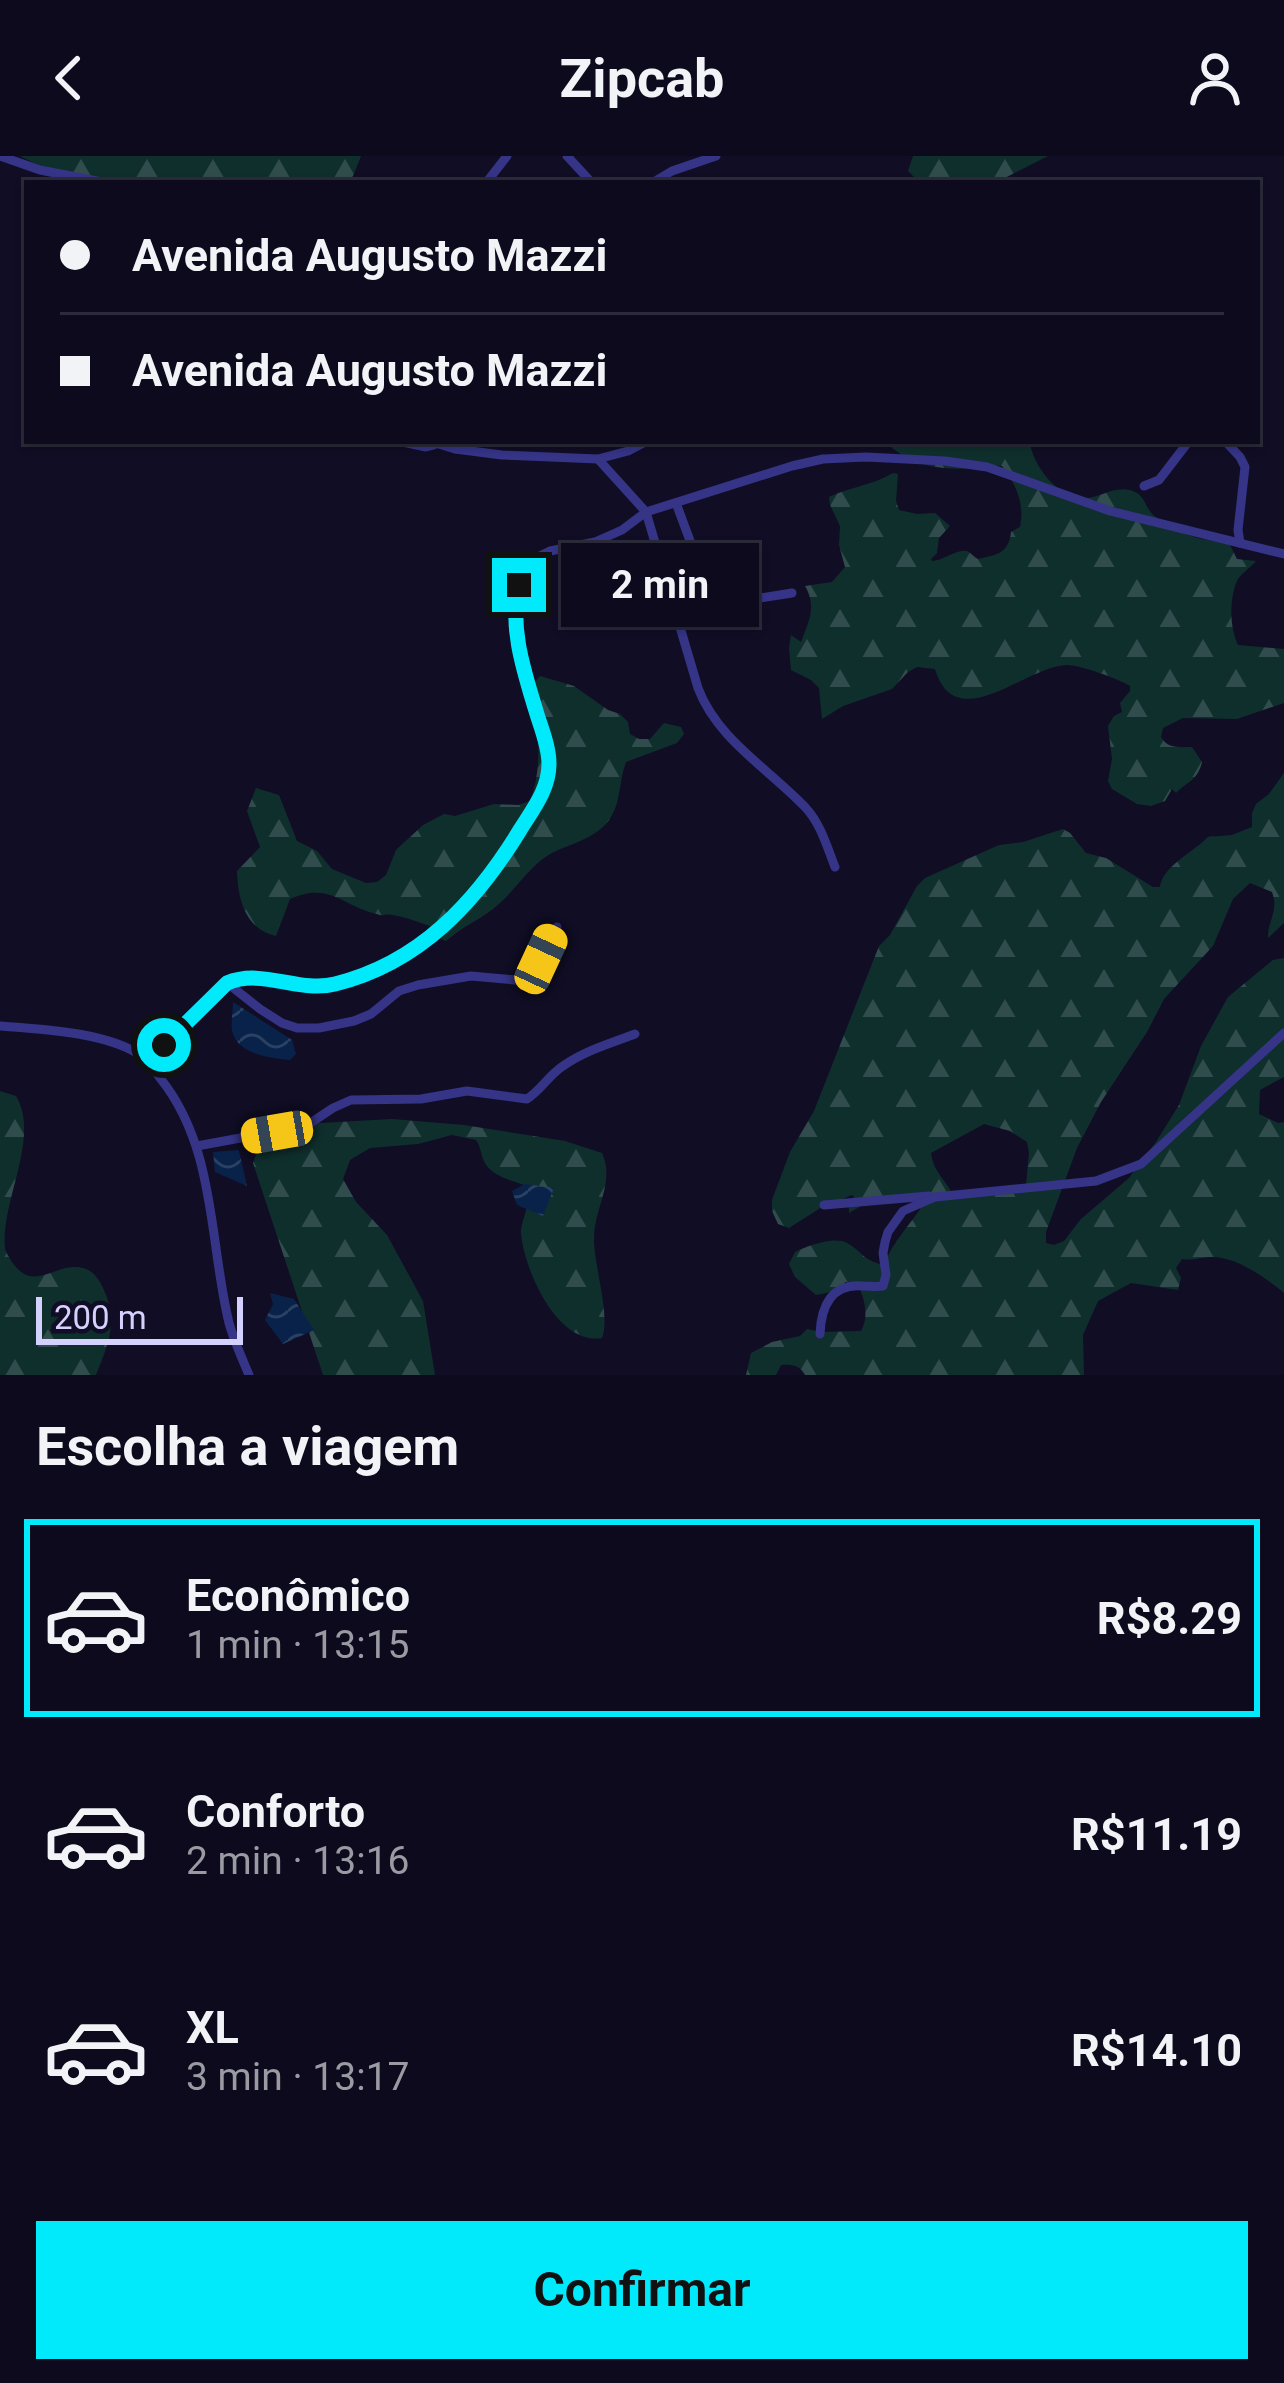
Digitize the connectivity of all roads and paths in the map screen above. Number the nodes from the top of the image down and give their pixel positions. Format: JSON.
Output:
{"nodes":[{"id":1,"x":0,"y":156,"type":"edge"},
{"id":2,"x":507,"y":156,"type":"edge"},
{"id":3,"x":567,"y":156,"type":"edge"},
{"id":4,"x":716,"y":156,"type":"edge"},
{"id":5,"x":92,"y":180,"type":"edge"},
{"id":6,"x":488,"y":180,"type":"edge"},
{"id":7,"x":589,"y":180,"type":"edge"},
{"id":8,"x":657,"y":180,"type":"edge"},
{"id":9,"x":439,"y":444,"type":"edge"},
{"id":10,"x":503,"y":444,"type":"edge"},
{"id":11,"x":641,"y":444,"type":"edge"},
{"id":12,"x":1187,"y":444,"type":"edge"},
{"id":13,"x":1228,"y":444,"type":"edge"},
{"id":14,"x":502,"y":455,"type":"junction"},
{"id":15,"x":598,"y":459,"type":"junction"},
{"id":16,"x":1144,"y":486,"type":"dead end"},
{"id":17,"x":676,"y":503,"type":"junction"},
{"id":18,"x":646,"y":512,"type":"junction"},
{"id":19,"x":1240,"y":543,"type":"junction"},
{"id":20,"x":1284,"y":554,"type":"edge"},
{"id":21,"x":792,"y":593,"type":"dead end"},
{"id":22,"x":835,"y":867,"type":"dead end"},
{"id":23,"x":556,"y":927,"type":"dead end"},
{"id":24,"x":227,"y":983,"type":"junction"},
{"id":25,"x":0,"y":1026,"type":"edge"},
{"id":26,"x":635,"y":1034,"type":"dead end"},
{"id":27,"x":1284,"y":1034,"type":"edge"},
{"id":28,"x":144,"y":1058,"type":"junction"},
{"id":29,"x":196,"y":1146,"type":"junction"},
{"id":30,"x":935,"y":1197,"type":"junction"},
{"id":31,"x":824,"y":1205,"type":"dead end"},
{"id":32,"x":820,"y":1334,"type":"dead end"},
{"id":33,"x":249,"y":1375,"type":"edge"}],
"edges":[{"from":1,"to":5,"type":"street"},
{"from":2,"to":6,"type":"street"},
{"from":3,"to":7,"type":"street"},
{"from":4,"to":8,"type":"street"},
{"from":9,"to":14,"type":"street"},
{"from":10,"to":14,"type":"street"},
{"from":11,"to":15,"type":"street"},
{"from":12,"to":16,"type":"street"},
{"from":13,"to":19,"type":"street"},
{"from":14,"to":15,"type":"street"},
{"from":15,"to":18,"type":"street"},
{"from":17,"to":18,"type":"street"},
{"from":17,"to":19,"type":"street"},
{"from":17,"to":21,"type":"street"},
{"from":18,"to":22,"type":"street"},
{"from":18,"to":24,"type":"street"},
{"from":19,"to":20,"type":"street"},
{"from":23,"to":24,"type":"street"},
{"from":24,"to":28,"type":"street"},
{"from":25,"to":28,"type":"street"},
{"from":26,"to":29,"type":"street"},
{"from":27,"to":30,"type":"street"},
{"from":28,"to":29,"type":"street"},
{"from":29,"to":33,"type":"street"},
{"from":30,"to":31,"type":"street"},
{"from":30,"to":32,"type":"street"}]}
